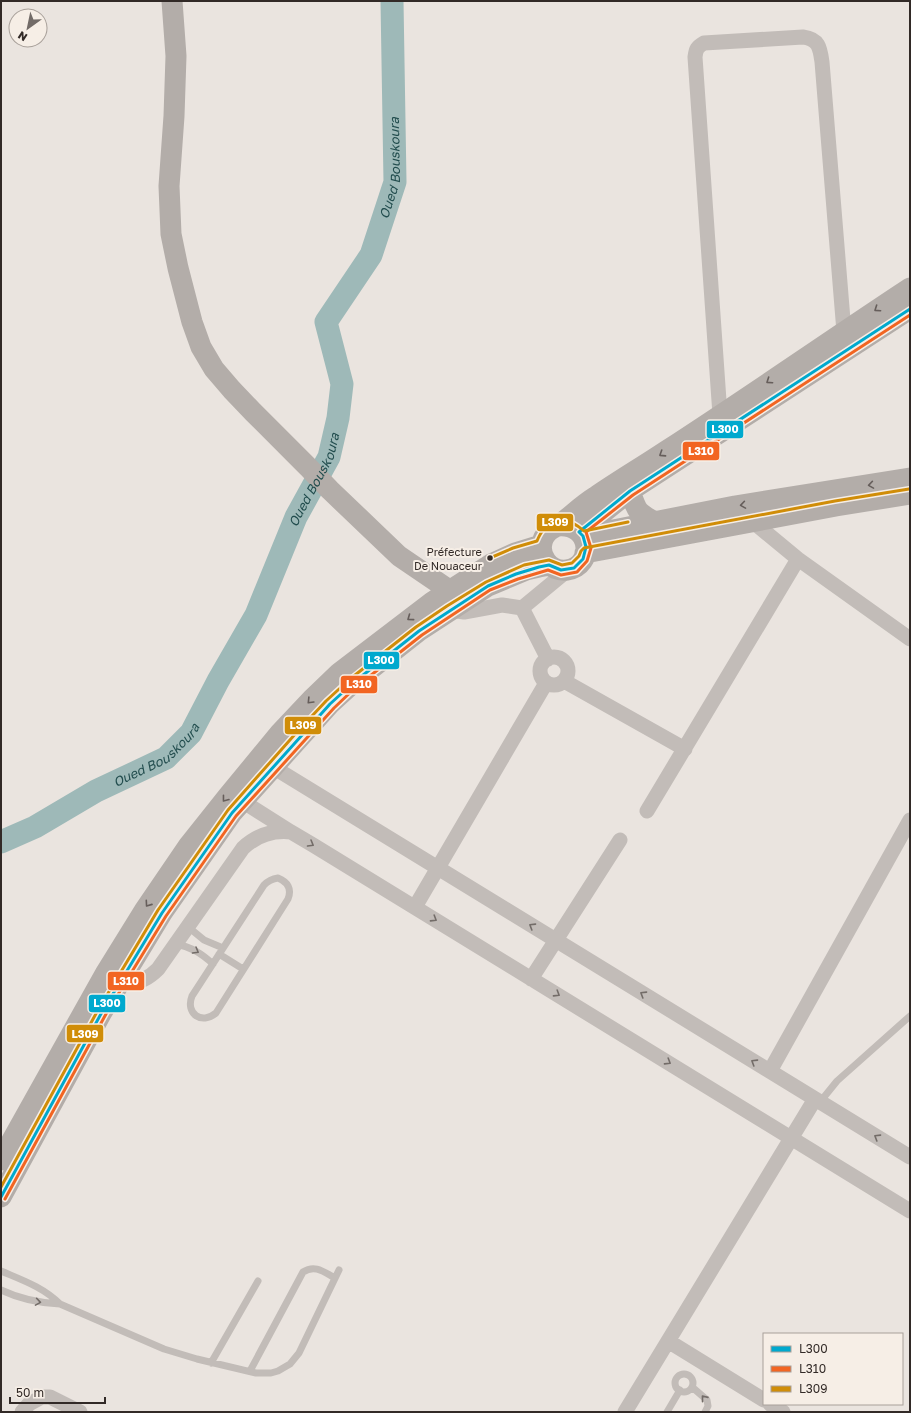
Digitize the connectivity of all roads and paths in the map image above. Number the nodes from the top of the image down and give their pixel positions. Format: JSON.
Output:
{"nodes":[{"id":1,"x":172,"y":1,"type":"edge"},
{"id":2,"x":910,"y":288,"type":"edge"},
{"id":3,"x":910,"y":309,"type":"edge"},
{"id":4,"x":847,"y":340,"type":"junction"},
{"id":5,"x":720,"y":415,"type":"junction"},
{"id":6,"x":910,"y":478,"type":"edge"},
{"id":7,"x":630,"y":491,"type":"junction"},
{"id":8,"x":910,"y":494,"type":"edge"},
{"id":9,"x":752,"y":521,"type":"junction"},
{"id":10,"x":655,"y":522,"type":"junction"},
{"id":11,"x":558,"y":526,"type":"junction"},
{"id":12,"x":583,"y":540,"type":"junction"},
{"id":13,"x":541,"y":545,"type":"junction"},
{"id":14,"x":798,"y":559,"type":"junction"},
{"id":15,"x":559,"y":568,"type":"junction"},
{"id":16,"x":444,"y":601,"type":"junction"},
{"id":17,"x":522,"y":608,"type":"junction"},
{"id":18,"x":910,"y":639,"type":"edge"},
{"id":19,"x":548,"y":658,"type":"junction"},
{"id":20,"x":564,"y":681,"type":"junction"},
{"id":21,"x":546,"y":683,"type":"junction"},
{"id":22,"x":685,"y":748,"type":"junction"},
{"id":23,"x":273,"y":767,"type":"junction"},
{"id":24,"x":242,"y":801,"type":"junction"},
{"id":25,"x":646,"y":811,"type":"dead end"},
{"id":26,"x":910,"y":820,"type":"edge"},
{"id":27,"x":291,"y":832,"type":"junction"},
{"id":28,"x":620,"y":840,"type":"dead end"},
{"id":29,"x":438,"y":868,"type":"junction"},
{"id":30,"x":415,"y":907,"type":"junction"},
{"id":31,"x":188,"y":926,"type":"junction"},
{"id":32,"x":556,"y":940,"type":"junction"},
{"id":33,"x":176,"y":944,"type":"junction"},
{"id":34,"x":221,"y":951,"type":"junction"},
{"id":35,"x":212,"y":964,"type":"junction"},
{"id":36,"x":244,"y":969,"type":"junction"},
{"id":37,"x":113,"y":978,"type":"junction"},
{"id":38,"x":531,"y":979,"type":"junction"},
{"id":39,"x":910,"y":1016,"type":"edge"},
{"id":40,"x":770,"y":1071,"type":"junction"},
{"id":41,"x":818,"y":1101,"type":"junction"},
{"id":42,"x":792,"y":1138,"type":"junction"},
{"id":43,"x":910,"y":1158,"type":"edge"},
{"id":44,"x":1,"y":1160,"type":"edge"},
{"id":45,"x":1,"y":1197,"type":"edge"},
{"id":46,"x":910,"y":1211,"type":"edge"},
{"id":47,"x":339,"y":1270,"type":"dead end"},
{"id":48,"x":1,"y":1271,"type":"edge"},
{"id":49,"x":335,"y":1278,"type":"junction"},
{"id":50,"x":258,"y":1281,"type":"dead end"},
{"id":51,"x":1,"y":1290,"type":"edge"},
{"id":52,"x":60,"y":1304,"type":"junction"},
{"id":53,"x":668,"y":1341,"type":"junction"},
{"id":54,"x":211,"y":1363,"type":"junction"},
{"id":55,"x":250,"y":1371,"type":"junction"},
{"id":56,"x":692,"y":1387,"type":"junction"},
{"id":57,"x":680,"y":1390,"type":"junction"},
{"id":58,"x":763,"y":1399,"type":"edge"},
{"id":59,"x":772,"y":1405,"type":"edge"},
{"id":60,"x":22,"y":1412,"type":"edge"},
{"id":61,"x":80,"y":1412,"type":"edge"},
{"id":62,"x":624,"y":1412,"type":"edge"},
{"id":63,"x":667,"y":1412,"type":"edge"},
{"id":64,"x":706,"y":1412,"type":"edge"},
{"id":65,"x":783,"y":1412,"type":"edge"}],
"edges":[{"from":1,"to":16,"type":"main road"},
{"from":2,"to":4,"type":"main road","one_way":true},
{"from":3,"to":4,"type":"main road"},
{"from":4,"to":5,"type":"main road","one_way":true},
{"from":4,"to":5,"type":"street"},
{"from":4,"to":7,"type":"main road"},
{"from":5,"to":11,"type":"main road","one_way":true},
{"from":6,"to":10,"type":"main road","one_way":true},
{"from":7,"to":10,"type":"main road"},
{"from":7,"to":12,"type":"main road"},
{"from":8,"to":9,"type":"main road"},
{"from":9,"to":12,"type":"main road"},
{"from":9,"to":14,"type":"street"},
{"from":10,"to":12,"type":"main road"},
{"from":11,"to":12,"type":"main road"},
{"from":11,"to":13,"type":"main road"},
{"from":12,"to":15,"type":"main road"},
{"from":13,"to":15,"type":"main road"},
{"from":13,"to":16,"type":"main road"},
{"from":14,"to":18,"type":"street"},
{"from":14,"to":22,"type":"street"},
{"from":15,"to":16,"type":"main road"},
{"from":15,"to":17,"type":"street"},
{"from":16,"to":17,"type":"street"},
{"from":16,"to":23,"type":"main road"},
{"from":16,"to":37,"type":"main road","one_way":true},
{"from":17,"to":19,"type":"street"},
{"from":19,"to":20,"type":"street"},
{"from":19,"to":21,"type":"street"},
{"from":20,"to":21,"type":"street"},
{"from":20,"to":22,"type":"street"},
{"from":21,"to":29,"type":"street"},
{"from":22,"to":25,"type":"street"},
{"from":23,"to":24,"type":"main road"},
{"from":23,"to":29,"type":"street"},
{"from":24,"to":27,"type":"street"},
{"from":24,"to":37,"type":"main road"},
{"from":26,"to":40,"type":"street"},
{"from":27,"to":30,"type":"street","one_way":true},
{"from":27,"to":31,"type":"street"},
{"from":28,"to":32,"type":"street"},
{"from":29,"to":30,"type":"street"},
{"from":32,"to":29,"type":"street","one_way":true},
{"from":30,"to":38,"type":"street","one_way":true},
{"from":31,"to":33,"type":"street"},
{"from":31,"to":34,"type":"lane"},
{"from":32,"to":38,"type":"street"},
{"from":40,"to":32,"type":"street","one_way":true},
{"from":33,"to":35,"type":"lane","one_way":true},
{"from":33,"to":37,"type":"street"},
{"from":34,"to":35,"type":"lane"},
{"from":34,"to":36,"type":"lane"},
{"from":34,"to":36,"type":"lane"},
{"from":35,"to":36,"type":"lane"},
{"from":37,"to":44,"type":"main road"},
{"from":37,"to":45,"type":"main road"},
{"from":38,"to":42,"type":"street","one_way":true},
{"from":39,"to":41,"type":"lane"},
{"from":40,"to":41,"type":"street"},
{"from":41,"to":42,"type":"street"},
{"from":43,"to":41,"type":"street","one_way":true},
{"from":42,"to":46,"type":"street"},
{"from":42,"to":53,"type":"street"},
{"from":47,"to":49,"type":"lane"},
{"from":48,"to":52,"type":"lane"},
{"from":49,"to":55,"type":"lane"},
{"from":49,"to":55,"type":"lane"},
{"from":50,"to":54,"type":"lane"},
{"from":51,"to":52,"type":"lane","one_way":true},
{"from":52,"to":54,"type":"lane"},
{"from":53,"to":58,"type":"street"},
{"from":53,"to":62,"type":"street"},
{"from":54,"to":55,"type":"lane"},
{"from":56,"to":57,"type":"lane"},
{"from":56,"to":57,"type":"lane"},
{"from":64,"to":56,"type":"lane","one_way":true},
{"from":57,"to":63,"type":"lane"},
{"from":59,"to":65,"type":"street"},
{"from":60,"to":61,"type":"street"}]}
